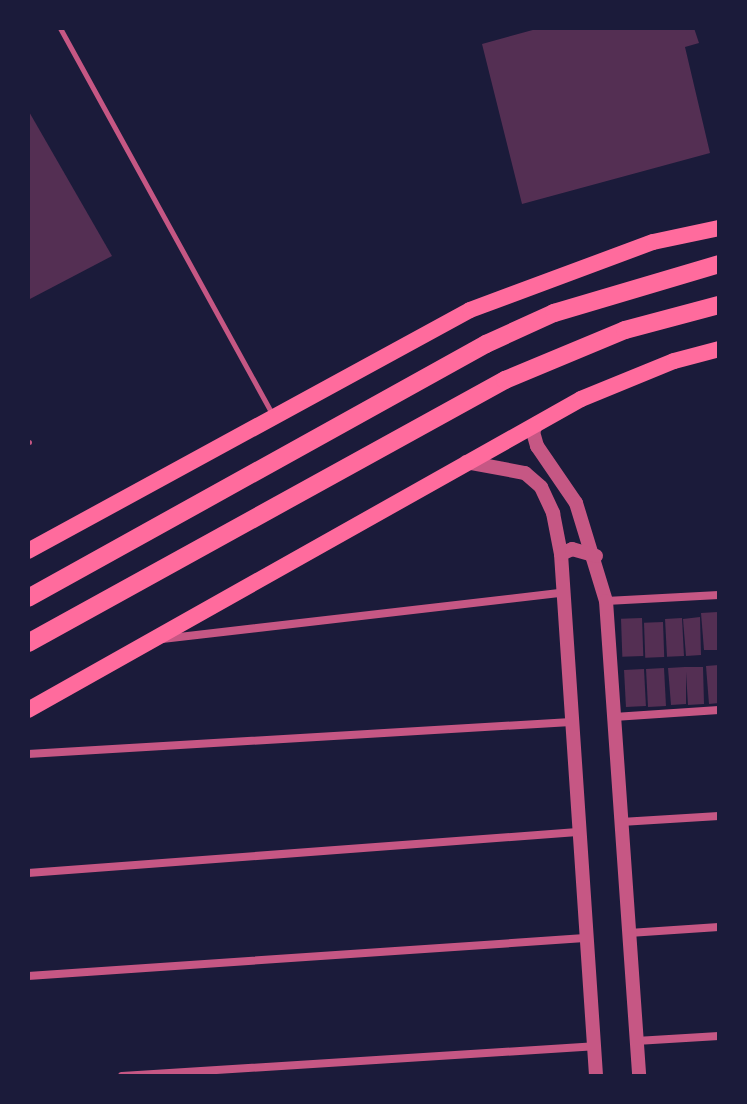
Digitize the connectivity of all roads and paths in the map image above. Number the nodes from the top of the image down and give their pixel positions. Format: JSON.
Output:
{"nodes":[{"id":1,"x":60,"y":28,"type":"edge"},
{"id":2,"x":719,"y":228,"type":"edge"},
{"id":3,"x":719,"y":264,"type":"edge"},
{"id":4,"x":719,"y":305,"type":"edge"},
{"id":5,"x":719,"y":349,"type":"edge"},
{"id":6,"x":273,"y":415,"type":"junction"},
{"id":7,"x":537,"y":423,"type":"junction"},
{"id":8,"x":466,"y":462,"type":"junction"},
{"id":9,"x":28,"y":551,"type":"edge"},
{"id":10,"x":561,"y":554,"type":"junction"},
{"id":11,"x":596,"y":556,"type":"junction"},
{"id":12,"x":561,"y":593,"type":"junction"},
{"id":13,"x":719,"y":595,"type":"edge"},
{"id":14,"x":28,"y":598,"type":"edge"},
{"id":15,"x":606,"y":601,"type":"junction"},
{"id":16,"x":145,"y":641,"type":"junction"},
{"id":17,"x":28,"y":643,"type":"edge"},
{"id":18,"x":28,"y":710,"type":"edge"},
{"id":19,"x":719,"y":710,"type":"edge"},
{"id":20,"x":614,"y":717,"type":"junction"},
{"id":21,"x":571,"y":722,"type":"junction"},
{"id":22,"x":28,"y":754,"type":"edge"},
{"id":23,"x":719,"y":816,"type":"edge"},
{"id":24,"x":621,"y":822,"type":"junction"},
{"id":25,"x":577,"y":832,"type":"junction"},
{"id":26,"x":28,"y":873,"type":"edge"},
{"id":27,"x":719,"y":927,"type":"edge"},
{"id":28,"x":629,"y":933,"type":"junction"},
{"id":29,"x":585,"y":938,"type":"junction"},
{"id":30,"x":28,"y":976,"type":"edge"},
{"id":31,"x":719,"y":1036,"type":"edge"},
{"id":32,"x":636,"y":1041,"type":"junction"},
{"id":33,"x":594,"y":1046,"type":"junction"},
{"id":34,"x":122,"y":1076,"type":"edge"},
{"id":35,"x":596,"y":1076,"type":"edge"},
{"id":36,"x":639,"y":1076,"type":"edge"}],
"edges":[{"from":1,"to":6,"type":"lane"},
{"from":2,"to":6,"type":"main road"},
{"from":3,"to":14,"type":"highway"},
{"from":4,"to":17,"type":"highway"},
{"from":5,"to":7,"type":"main road"},
{"from":6,"to":9,"type":"main road"},
{"from":7,"to":8,"type":"main road"},
{"from":7,"to":11,"type":"street"},
{"from":8,"to":10,"type":"street"},
{"from":8,"to":16,"type":"main road"},
{"from":10,"to":11,"type":"street"},
{"from":10,"to":12,"type":"street"},
{"from":11,"to":15,"type":"street"},
{"from":12,"to":16,"type":"street"},
{"from":12,"to":21,"type":"street"},
{"from":13,"to":15,"type":"street"},
{"from":15,"to":20,"type":"street"},
{"from":16,"to":18,"type":"main road"},
{"from":19,"to":20,"type":"street"},
{"from":20,"to":24,"type":"street"},
{"from":21,"to":22,"type":"street"},
{"from":21,"to":25,"type":"street"},
{"from":23,"to":24,"type":"street"},
{"from":24,"to":28,"type":"street"},
{"from":25,"to":26,"type":"street"},
{"from":25,"to":29,"type":"street"},
{"from":27,"to":28,"type":"street"},
{"from":28,"to":32,"type":"street"},
{"from":29,"to":30,"type":"street"},
{"from":29,"to":33,"type":"street"},
{"from":31,"to":32,"type":"street"},
{"from":32,"to":36,"type":"street"},
{"from":33,"to":34,"type":"street"},
{"from":33,"to":35,"type":"street"}]}
